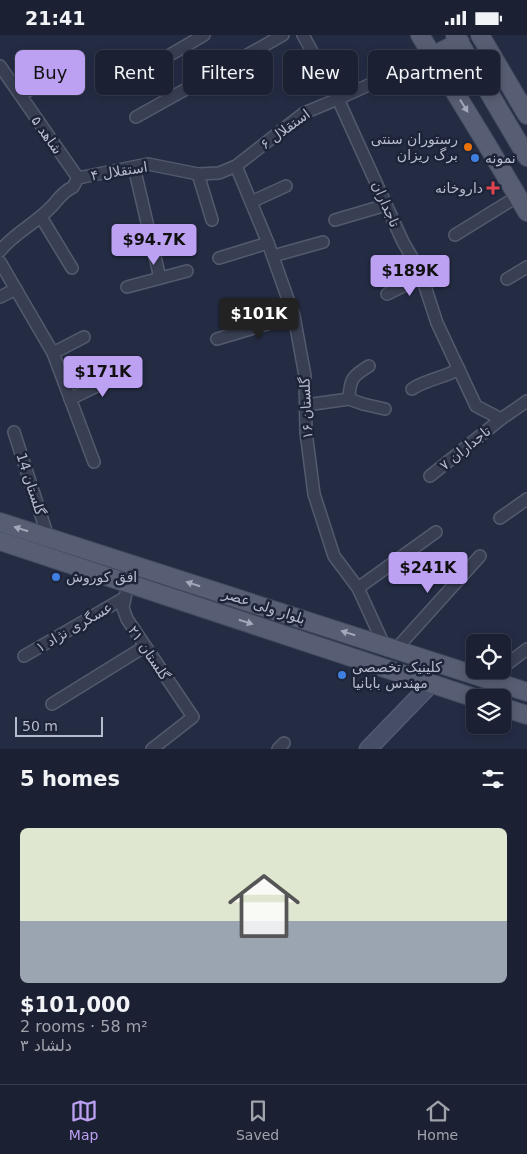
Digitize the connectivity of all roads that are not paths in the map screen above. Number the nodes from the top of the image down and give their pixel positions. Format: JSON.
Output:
{"nodes":[{"id":1,"x":204,"y":35,"type":"edge"},
{"id":2,"x":283,"y":35,"type":"edge"},
{"id":3,"x":303,"y":35,"type":"edge"},
{"id":4,"x":420,"y":35,"type":"edge"},
{"id":5,"x":480,"y":35,"type":"edge"},
{"id":6,"x":458,"y":39,"type":"edge"},
{"id":7,"x":429,"y":50,"type":"edge"},
{"id":8,"x":440,"y":50,"type":"edge"},
{"id":9,"x":173,"y":53,"type":"edge"},
{"id":10,"x":0,"y":67,"type":"edge"},
{"id":11,"x":368,"y":85,"type":"edge"},
{"id":12,"x":15,"y":88,"type":"edge"},
{"id":13,"x":20,"y":95,"type":"edge"},
{"id":14,"x":456,"y":95,"type":"edge"},
{"id":15,"x":338,"y":99,"type":"junction"},
{"id":16,"x":527,"y":115,"type":"edge"},
{"id":17,"x":136,"y":117,"type":"dead end"},
{"id":18,"x":527,"y":157,"type":"edge"},
{"id":19,"x":134,"y":167,"type":"junction"},
{"id":20,"x":236,"y":167,"type":"junction"},
{"id":21,"x":198,"y":174,"type":"junction"},
{"id":22,"x":78,"y":178,"type":"junction"},
{"id":23,"x":286,"y":186,"type":"dead end"},
{"id":24,"x":518,"y":196,"type":"junction"},
{"id":25,"x":251,"y":202,"type":"junction"},
{"id":26,"x":386,"y":205,"type":"junction"},
{"id":27,"x":527,"y":213,"type":"edge"},
{"id":28,"x":42,"y":217,"type":"junction"},
{"id":29,"x":212,"y":220,"type":"dead end"},
{"id":30,"x":334,"y":220,"type":"dead end"},
{"id":31,"x":454,"y":235,"type":"dead end"},
{"id":32,"x":323,"y":242,"type":"dead end"},
{"id":33,"x":268,"y":243,"type":"junction"},
{"id":34,"x":0,"y":251,"type":"edge"},
{"id":35,"x":273,"y":256,"type":"junction"},
{"id":36,"x":219,"y":258,"type":"dead end"},
{"id":37,"x":0,"y":262,"type":"edge"},
{"id":38,"x":527,"y":267,"type":"edge"},
{"id":39,"x":72,"y":268,"type":"dead end"},
{"id":40,"x":187,"y":271,"type":"dead end"},
{"id":41,"x":422,"y":277,"type":"junction"},
{"id":42,"x":160,"y":278,"type":"junction"},
{"id":43,"x":507,"y":279,"type":"dead end"},
{"id":44,"x":127,"y":287,"type":"dead end"},
{"id":45,"x":16,"y":289,"type":"junction"},
{"id":46,"x":387,"y":294,"type":"dead end"},
{"id":47,"x":0,"y":297,"type":"edge"},
{"id":48,"x":294,"y":316,"type":"junction"},
{"id":49,"x":84,"y":337,"type":"dead end"},
{"id":50,"x":217,"y":339,"type":"dead end"},
{"id":51,"x":53,"y":353,"type":"junction"},
{"id":52,"x":369,"y":366,"type":"dead end"},
{"id":53,"x":459,"y":369,"type":"junction"},
{"id":54,"x":124,"y":373,"type":"dead end"},
{"id":55,"x":412,"y":389,"type":"dead end"},
{"id":56,"x":70,"y":399,"type":"junction"},
{"id":57,"x":349,"y":399,"type":"junction"},
{"id":58,"x":527,"y":401,"type":"edge"},
{"id":59,"x":306,"y":405,"type":"junction"},
{"id":60,"x":385,"y":409,"type":"dead end"},
{"id":61,"x":501,"y":419,"type":"junction"},
{"id":62,"x":14,"y":431,"type":"dead end"},
{"id":63,"x":94,"y":462,"type":"dead end"},
{"id":64,"x":430,"y":476,"type":"dead end"},
{"id":65,"x":527,"y":499,"type":"edge"},
{"id":66,"x":500,"y":518,"type":"dead end"},
{"id":67,"x":0,"y":522,"type":"edge"},
{"id":68,"x":436,"y":532,"type":"dead end"},
{"id":69,"x":48,"y":537,"type":"junction"},
{"id":70,"x":0,"y":541,"type":"edge"},
{"id":71,"x":480,"y":556,"type":"dead end"},
{"id":72,"x":358,"y":588,"type":"junction"},
{"id":73,"x":126,"y":591,"type":"junction"},
{"id":74,"x":144,"y":647,"type":"junction"},
{"id":75,"x":390,"y":647,"type":"junction"},
{"id":76,"x":527,"y":649,"type":"edge"},
{"id":77,"x":24,"y":656,"type":"dead end"},
{"id":78,"x":511,"y":662,"type":"edge"},
{"id":79,"x":466,"y":665,"type":"edge"},
{"id":80,"x":506,"y":679,"type":"edge"},
{"id":81,"x":431,"y":684,"type":"junction"},
{"id":82,"x":527,"y":692,"type":"edge"},
{"id":83,"x":466,"y":695,"type":"edge"},
{"id":84,"x":52,"y":703,"type":"dead end"},
{"id":85,"x":511,"y":710,"type":"edge"},
{"id":86,"x":527,"y":715,"type":"edge"},
{"id":87,"x":152,"y":749,"type":"edge"},
{"id":88,"x":368,"y":749,"type":"edge"}],
"edges":[{"from":1,"to":9,"type":"street"},
{"from":2,"to":17,"type":"street"},
{"from":3,"to":15,"type":"street","name":"تاجداران"},
{"from":4,"to":7,"type":"main road"},
{"from":5,"to":16,"type":"main road"},
{"from":6,"to":8,"type":"main road"},
{"from":6,"to":18,"type":"main road"},
{"from":10,"to":12,"type":"street","name":"شاهد ۵"},
{"from":11,"to":15,"type":"street","name":"استقلال ۶"},
{"from":13,"to":22,"type":"street","name":"شاهد ۵"},
{"from":14,"to":24,"type":"main road","one_way":true},
{"from":15,"to":20,"type":"street","name":"استقلال ۶"},
{"from":15,"to":26,"type":"street","name":"تاجداران"},
{"from":19,"to":21,"type":"street","name":"استقلال ۴"},
{"from":19,"to":22,"type":"street","name":"استقلال ۴"},
{"from":19,"to":42,"type":"street"},
{"from":20,"to":21,"type":"street","name":"استقلال ۴"},
{"from":20,"to":25,"type":"street","name":"گلستان ۱۶"},
{"from":21,"to":29,"type":"street"},
{"from":22,"to":28,"type":"street","name":"استقلال ۴"},
{"from":23,"to":25,"type":"street"},
{"from":24,"to":27,"type":"main road"},
{"from":24,"to":31,"type":"street"},
{"from":25,"to":33,"type":"street","name":"گلستان ۱۶"},
{"from":26,"to":30,"type":"street"},
{"from":26,"to":41,"type":"street","name":"تاجداران"},
{"from":28,"to":34,"type":"street","name":"استقلال ۴"},
{"from":28,"to":39,"type":"street"},
{"from":32,"to":35,"type":"street"},
{"from":33,"to":35,"type":"street","name":"گلستان ۱۶"},
{"from":33,"to":36,"type":"street"},
{"from":35,"to":48,"type":"street","name":"گلستان ۱۶"},
{"from":37,"to":45,"type":"street"},
{"from":38,"to":43,"type":"street"},
{"from":40,"to":42,"type":"street"},
{"from":41,"to":46,"type":"street"},
{"from":41,"to":53,"type":"street","name":"تاجداران"},
{"from":42,"to":44,"type":"street"},
{"from":45,"to":47,"type":"street"},
{"from":45,"to":51,"type":"street"},
{"from":48,"to":50,"type":"street"},
{"from":48,"to":59,"type":"street","name":"گلستان ۱۶"},
{"from":49,"to":51,"type":"street"},
{"from":51,"to":56,"type":"street"},
{"from":52,"to":57,"type":"street"},
{"from":53,"to":55,"type":"street"},
{"from":53,"to":61,"type":"street","name":"تاجداران"},
{"from":54,"to":56,"type":"street"},
{"from":56,"to":63,"type":"street"},
{"from":57,"to":59,"type":"street"},
{"from":57,"to":60,"type":"street"},
{"from":58,"to":61,"type":"street","name":"تاجداران ۷"},
{"from":59,"to":72,"type":"street","name":"گلستان ۱۶"},
{"from":61,"to":64,"type":"street","name":"تاجداران ۷"},
{"from":62,"to":69,"type":"street","name":"گلستان 14"},
{"from":65,"to":66,"type":"street"},
{"from":69,"to":67,"type":"main road","name":"بلوار ولی عصر","one_way":true},
{"from":68,"to":72,"type":"street"},
{"from":75,"to":69,"type":"main road","name":"بلوار ولی عصر","one_way":true},
{"from":70,"to":73,"type":"main road","name":"بلوار ولی عصر"},
{"from":71,"to":75,"type":"street"},
{"from":72,"to":75,"type":"street","name":"گلستان ۱۶"},
{"from":73,"to":74,"type":"street","name":"گلستان ۲۱"},
{"from":73,"to":77,"type":"street","name":"عسگری نژاد ۱"},
{"from":73,"to":81,"type":"main road","name":"بلوار ولی عصر","one_way":true},
{"from":74,"to":84,"type":"street"},
{"from":74,"to":87,"type":"street","name":"گلستان ۲۱"},
{"from":75,"to":79,"type":"main road","name":"بلوار ولی عصر"},
{"from":76,"to":78,"type":"street"},
{"from":80,"to":82,"type":"main road","name":"بلوار ولی عصر"},
{"from":81,"to":83,"type":"main road","name":"بلوار ولی عصر"},
{"from":81,"to":88,"type":"main road"},
{"from":85,"to":86,"type":"main road"}]}
